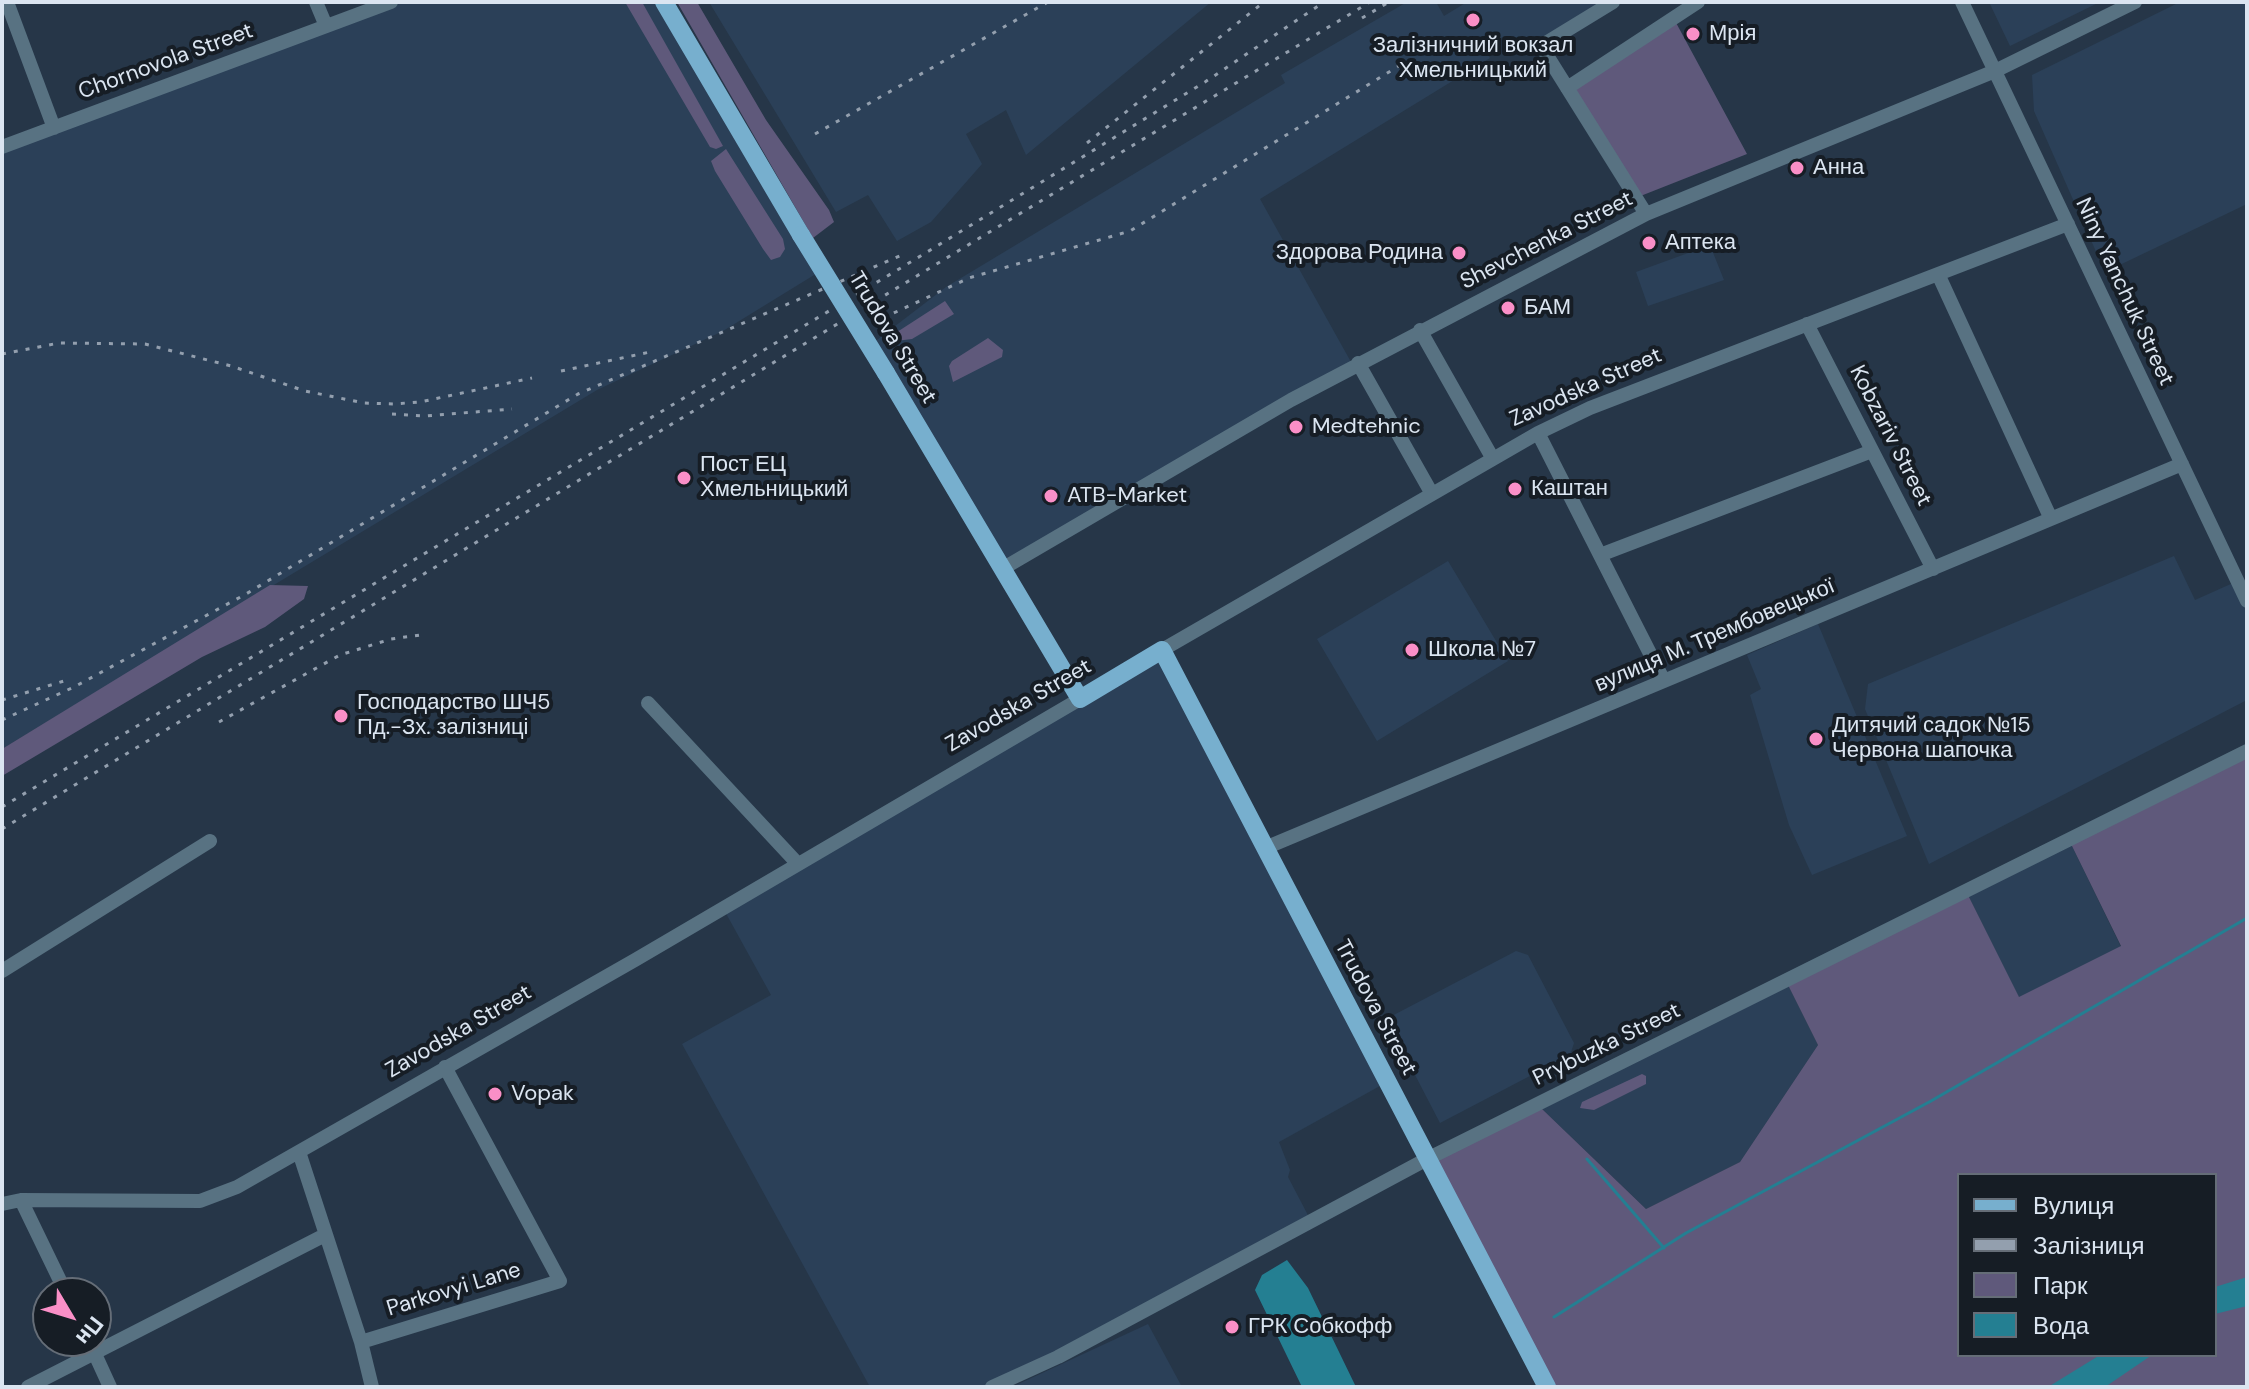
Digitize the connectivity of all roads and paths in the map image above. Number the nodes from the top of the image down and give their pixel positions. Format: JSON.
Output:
{"nodes":[{"id":1,"x":7,"y":2,"type":"edge"},
{"id":2,"x":316,"y":2,"type":"edge"},
{"id":3,"x":391,"y":2,"type":"edge"},
{"id":4,"x":664,"y":2,"type":"edge"},
{"id":5,"x":1613,"y":2,"type":"edge"},
{"id":6,"x":1698,"y":2,"type":"edge"},
{"id":7,"x":1962,"y":2,"type":"edge"},
{"id":8,"x":2135,"y":2,"type":"edge"},
{"id":9,"x":326,"y":26,"type":"junction"},
{"id":10,"x":1995,"y":71,"type":"junction"},
{"id":11,"x":1567,"y":88,"type":"junction"},
{"id":12,"x":54,"y":128,"type":"junction"},
{"id":13,"x":2,"y":147,"type":"edge"},
{"id":14,"x":1646,"y":214,"type":"junction"},
{"id":15,"x":2068,"y":224,"type":"junction"},
{"id":16,"x":1938,"y":274,"type":"junction"},
{"id":17,"x":1807,"y":324,"type":"junction"},
{"id":18,"x":1420,"y":330,"type":"junction"},
{"id":19,"x":1358,"y":363,"type":"junction"},
{"id":20,"x":1538,"y":433,"type":"junction"},
{"id":21,"x":1872,"y":451,"type":"junction"},
{"id":22,"x":1493,"y":459,"type":"junction"},
{"id":23,"x":2182,"y":464,"type":"junction"},
{"id":24,"x":1432,"y":494,"type":"junction"},
{"id":25,"x":2051,"y":519,"type":"junction"},
{"id":26,"x":1600,"y":555,"type":"junction"},
{"id":27,"x":1002,"y":569,"type":"junction"},
{"id":28,"x":1933,"y":569,"type":"junction"},
{"id":29,"x":2247,"y":601,"type":"edge"},
{"id":30,"x":1162,"y":650,"type":"junction"},
{"id":31,"x":1664,"y":681,"type":"junction"},
{"id":32,"x":1080,"y":699,"type":"junction"},
{"id":33,"x":648,"y":703,"type":"dead end"},
{"id":34,"x":2247,"y":751,"type":"edge"},
{"id":35,"x":210,"y":841,"type":"dead end"},
{"id":36,"x":1265,"y":848,"type":"junction"},
{"id":37,"x":798,"y":864,"type":"junction"},
{"id":38,"x":2,"y":971,"type":"edge"},
{"id":39,"x":445,"y":1067,"type":"junction"},
{"id":40,"x":299,"y":1152,"type":"junction"},
{"id":41,"x":1427,"y":1159,"type":"junction"},
{"id":42,"x":21,"y":1200,"type":"junction"},
{"id":43,"x":2,"y":1204,"type":"edge"},
{"id":44,"x":325,"y":1235,"type":"junction"},
{"id":45,"x":58,"y":1277,"type":"edge"},
{"id":46,"x":112,"y":1336,"type":"edge"},
{"id":47,"x":361,"y":1342,"type":"junction"},
{"id":48,"x":75,"y":1357,"type":"edge"},
{"id":49,"x":97,"y":1357,"type":"edge"},
{"id":50,"x":28,"y":1387,"type":"edge"},
{"id":51,"x":110,"y":1387,"type":"edge"},
{"id":52,"x":372,"y":1387,"type":"edge"},
{"id":53,"x":992,"y":1387,"type":"edge"},
{"id":54,"x":1547,"y":1387,"type":"edge"}],
"edges":[{"from":1,"to":12,"type":"street"},
{"from":2,"to":9,"type":"street"},
{"from":3,"to":9,"type":"street","name":"Chornovola Street"},
{"from":4,"to":27,"type":"main road","name":"Trudova Street","bridge":true},
{"from":5,"to":11,"type":"street"},
{"from":6,"to":11,"type":"street"},
{"from":7,"to":10,"type":"street","name":"Niny Yanchuk Street"},
{"from":8,"to":10,"type":"street","name":"Shevchenka Street"},
{"from":9,"to":12,"type":"street","name":"Chornovola Street"},
{"from":10,"to":14,"type":"street","name":"Shevchenka Street"},
{"from":10,"to":15,"type":"street","name":"Niny Yanchuk Street"},
{"from":11,"to":14,"type":"street"},
{"from":12,"to":13,"type":"street","name":"Chornovola Street"},
{"from":14,"to":18,"type":"street","name":"Shevchenka Street"},
{"from":15,"to":16,"type":"street","name":"Zavodska Street"},
{"from":15,"to":23,"type":"street","name":"Niny Yanchuk Street"},
{"from":16,"to":17,"type":"street","name":"Zavodska Street"},
{"from":16,"to":25,"type":"street"},
{"from":17,"to":20,"type":"street","name":"Zavodska Street"},
{"from":17,"to":21,"type":"street","name":"Kobzariv Street"},
{"from":18,"to":19,"type":"street","name":"Shevchenka Street"},
{"from":18,"to":22,"type":"street"},
{"from":19,"to":24,"type":"street"},
{"from":19,"to":27,"type":"street","name":"Shevchenka Street"},
{"from":20,"to":22,"type":"street","name":"Zavodska Street"},
{"from":20,"to":26,"type":"street"},
{"from":21,"to":26,"type":"street"},
{"from":21,"to":28,"type":"street","name":"Kobzariv Street"},
{"from":22,"to":24,"type":"street","name":"Zavodska Street"},
{"from":23,"to":25,"type":"street","name":"вулиця М. Трембовецької"},
{"from":23,"to":29,"type":"street","name":"Niny Yanchuk Street"},
{"from":24,"to":30,"type":"street","name":"Zavodska Street"},
{"from":25,"to":28,"type":"street","name":"вулиця М. Трембовецької"},
{"from":26,"to":31,"type":"street"},
{"from":27,"to":32,"type":"main road","name":"Trudova Street"},
{"from":28,"to":31,"type":"street","name":"вулиця М. Трембовецької"},
{"from":30,"to":32,"type":"main road","name":"Zavodska Street"},
{"from":30,"to":36,"type":"main road","name":"Trudova Street"},
{"from":31,"to":36,"type":"street","name":"вулиця М. Трембовецької"},
{"from":32,"to":37,"type":"street","name":"Zavodska Street"},
{"from":33,"to":37,"type":"street"},
{"from":34,"to":41,"type":"street","name":"Prybuzka Street"},
{"from":35,"to":38,"type":"street"},
{"from":36,"to":41,"type":"main road","name":"Trudova Street"},
{"from":37,"to":39,"type":"street","name":"Zavodska Street"},
{"from":39,"to":40,"type":"street","name":"Zavodska Street"},
{"from":39,"to":47,"type":"street","name":"Parkovyi Lane"},
{"from":40,"to":42,"type":"street","name":"Zavodska Street"},
{"from":40,"to":44,"type":"street"},
{"from":41,"to":53,"type":"street","name":"Prybuzka Street"},
{"from":41,"to":54,"type":"main road","name":"Trudova Street"},
{"from":42,"to":43,"type":"street","name":"Zavodska Street"},
{"from":42,"to":45,"type":"street"},
{"from":44,"to":46,"type":"street"},
{"from":44,"to":47,"type":"street"},
{"from":47,"to":52,"type":"street"},
{"from":48,"to":50,"type":"street"},
{"from":49,"to":51,"type":"street"}]}
